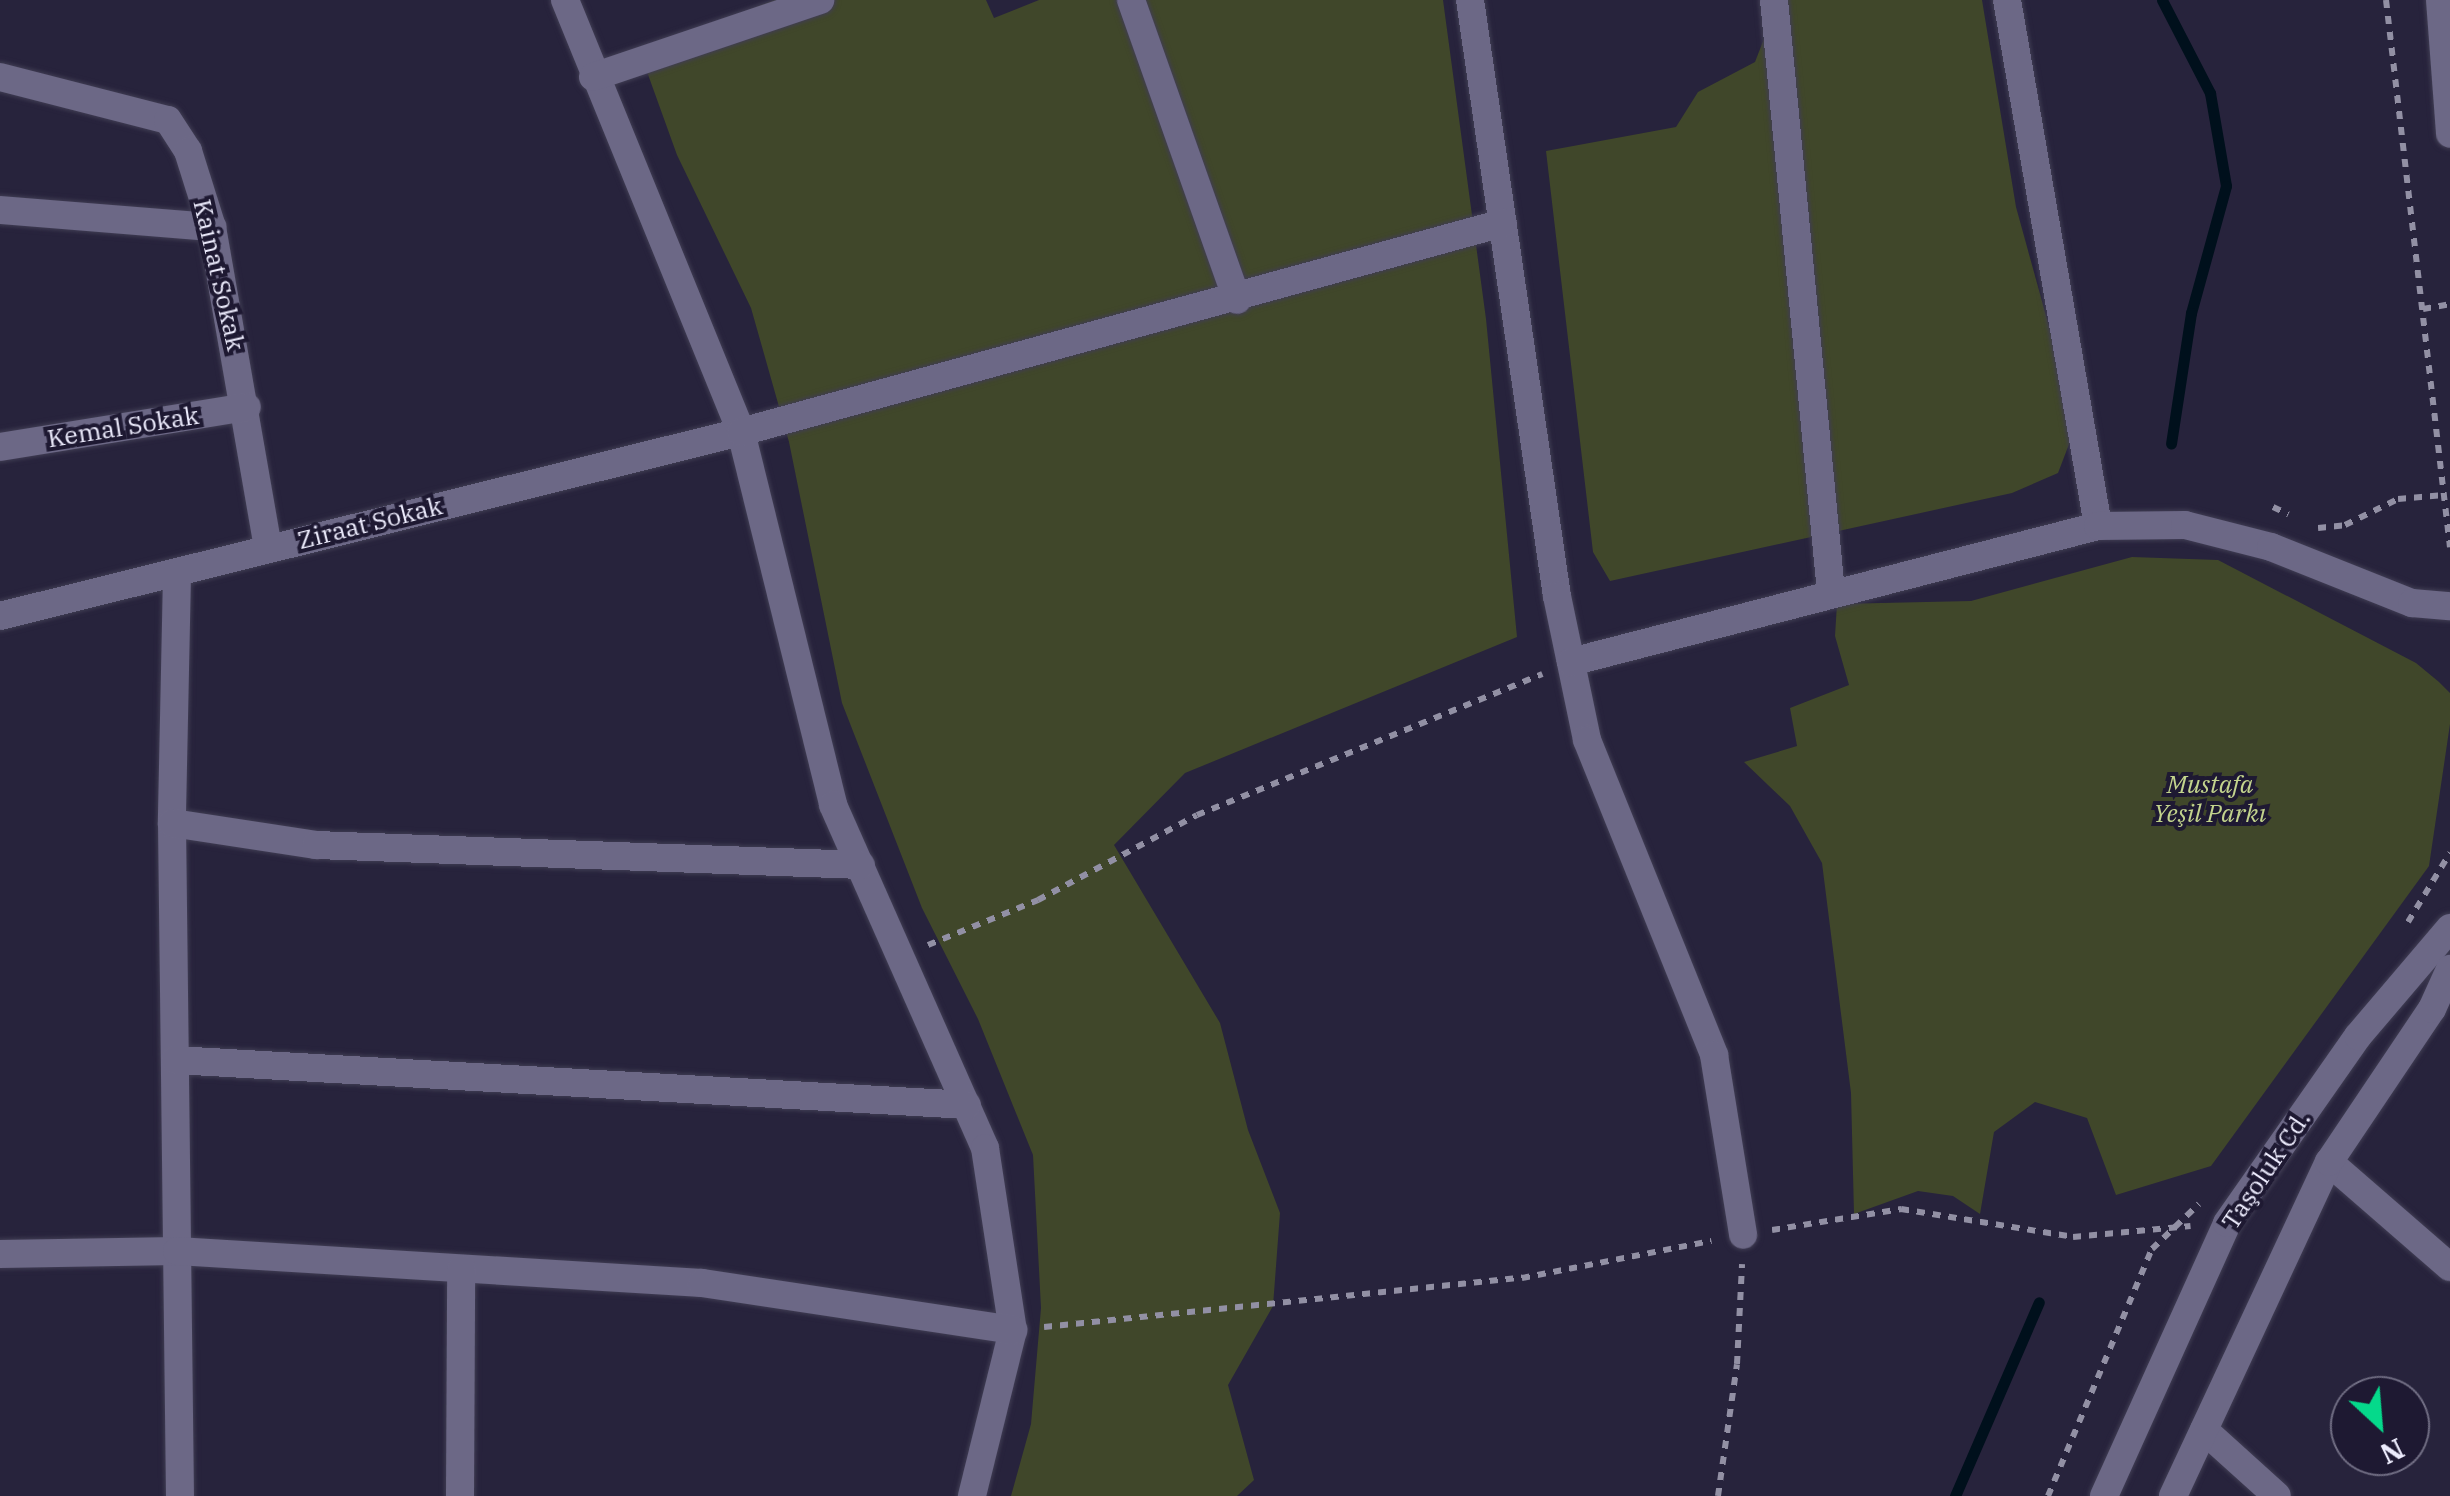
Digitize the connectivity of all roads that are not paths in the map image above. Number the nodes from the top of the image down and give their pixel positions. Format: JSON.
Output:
{"nodes":[{"id":1,"x":565,"y":0,"type":"edge"},
{"id":2,"x":820,"y":0,"type":"edge"},
{"id":3,"x":1131,"y":0,"type":"edge"},
{"id":4,"x":1470,"y":0,"type":"edge"},
{"id":5,"x":1774,"y":0,"type":"edge"},
{"id":6,"x":2006,"y":0,"type":"edge"},
{"id":7,"x":2440,"y":0,"type":"edge"},
{"id":8,"x":592,"y":76,"type":"junction"},
{"id":9,"x":0,"y":77,"type":"edge"},
{"id":10,"x":2450,"y":134,"type":"edge"},
{"id":11,"x":0,"y":210,"type":"edge"},
{"id":12,"x":1502,"y":223,"type":"junction"},
{"id":13,"x":212,"y":226,"type":"junction"},
{"id":14,"x":1236,"y":300,"type":"junction"},
{"id":15,"x":247,"y":407,"type":"junction"},
{"id":16,"x":741,"y":432,"type":"junction"},
{"id":17,"x":0,"y":447,"type":"edge"},
{"id":18,"x":2098,"y":526,"type":"junction"},
{"id":19,"x":268,"y":548,"type":"junction"},
{"id":20,"x":176,"y":575,"type":"junction"},
{"id":21,"x":1831,"y":592,"type":"junction"},
{"id":22,"x":2450,"y":606,"type":"edge"},
{"id":23,"x":0,"y":616,"type":"edge"},
{"id":24,"x":1571,"y":662,"type":"junction"},
{"id":25,"x":172,"y":823,"type":"junction"},
{"id":26,"x":861,"y":865,"type":"junction"},
{"id":27,"x":2450,"y":928,"type":"edge"},
{"id":28,"x":2450,"y":969,"type":"edge"},
{"id":29,"x":175,"y":1060,"type":"junction"},
{"id":30,"x":967,"y":1105,"type":"junction"},
{"id":31,"x":2328,"y":1162,"type":"junction"},
{"id":32,"x":1743,"y":1235,"type":"road end"},
{"id":33,"x":178,"y":1251,"type":"junction"},
{"id":34,"x":0,"y":1254,"type":"edge"},
{"id":35,"x":2450,"y":1267,"type":"edge"},
{"id":36,"x":461,"y":1268,"type":"junction"},
{"id":37,"x":1013,"y":1330,"type":"junction"},
{"id":38,"x":2204,"y":1430,"type":"junction"},
{"id":39,"x":180,"y":1496,"type":"edge"},
{"id":40,"x":460,"y":1496,"type":"edge"},
{"id":41,"x":972,"y":1496,"type":"edge"},
{"id":42,"x":2104,"y":1496,"type":"edge"},
{"id":43,"x":2173,"y":1496,"type":"edge"},
{"id":44,"x":2278,"y":1496,"type":"edge"}],
"edges":[{"from":1,"to":8,"type":"street"},
{"from":2,"to":8,"type":"street"},
{"from":3,"to":14,"type":"street"},
{"from":4,"to":12,"type":"street"},
{"from":5,"to":21,"type":"street"},
{"from":6,"to":18,"type":"street"},
{"from":7,"to":10,"type":"street"},
{"from":8,"to":16,"type":"street"},
{"from":9,"to":13,"type":"street","name":"Kainat Sokak"},
{"from":11,"to":13,"type":"street"},
{"from":12,"to":14,"type":"street","name":"Ziraat Sokak"},
{"from":12,"to":24,"type":"street"},
{"from":13,"to":15,"type":"street","name":"Kainat Sokak"},
{"from":14,"to":16,"type":"street","name":"Ziraat Sokak"},
{"from":15,"to":17,"type":"street","name":"Kemal Sokak"},
{"from":15,"to":19,"type":"street","name":"Kainat Sokak"},
{"from":16,"to":19,"type":"street","name":"Ziraat Sokak"},
{"from":16,"to":26,"type":"street"},
{"from":18,"to":21,"type":"street"},
{"from":18,"to":22,"type":"street"},
{"from":19,"to":20,"type":"street","name":"Ziraat Sokak"},
{"from":20,"to":23,"type":"street","name":"Ziraat Sokak"},
{"from":20,"to":25,"type":"street"},
{"from":21,"to":24,"type":"street"},
{"from":24,"to":32,"type":"street"},
{"from":25,"to":26,"type":"street"},
{"from":25,"to":29,"type":"street"},
{"from":26,"to":30,"type":"street"},
{"from":27,"to":42,"type":"street","name":"Taşoluk Cd."},
{"from":28,"to":31,"type":"street","name":"Taşoluk Cd."},
{"from":29,"to":30,"type":"street"},
{"from":29,"to":33,"type":"street"},
{"from":30,"to":37,"type":"street"},
{"from":31,"to":35,"type":"street"},
{"from":31,"to":38,"type":"street","name":"Taşoluk Cd."},
{"from":33,"to":34,"type":"street"},
{"from":33,"to":36,"type":"street"},
{"from":33,"to":39,"type":"street"},
{"from":36,"to":37,"type":"street"},
{"from":36,"to":40,"type":"street"},
{"from":37,"to":41,"type":"street"},
{"from":38,"to":43,"type":"street","name":"Taşoluk Cd."},
{"from":38,"to":44,"type":"street"}]}
